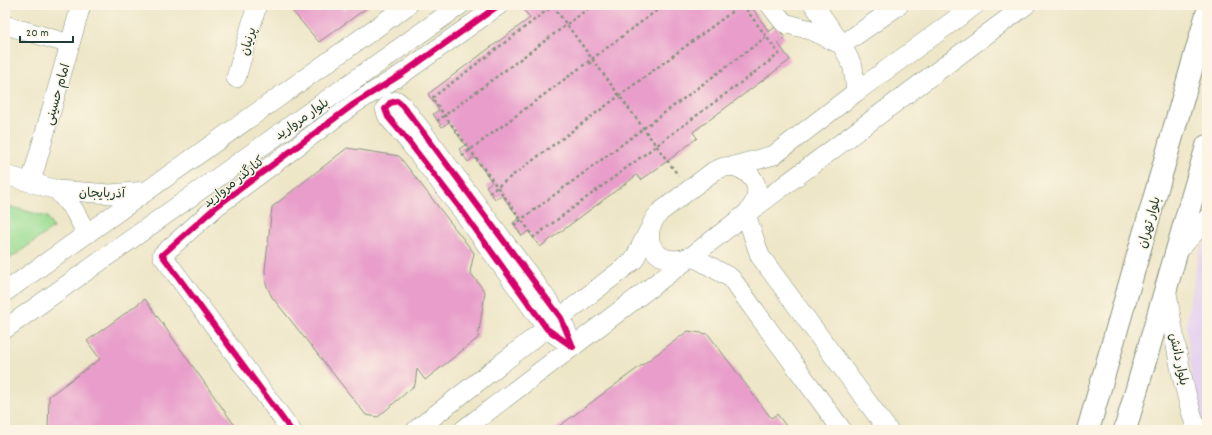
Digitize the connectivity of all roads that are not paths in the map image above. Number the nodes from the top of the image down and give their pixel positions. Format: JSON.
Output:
{"nodes":[{"id":1,"x":81,"y":5,"type":"edge"},
{"id":2,"x":257,"y":5,"type":"edge"},
{"id":3,"x":408,"y":5,"type":"edge"},
{"id":4,"x":460,"y":5,"type":"edge"},
{"id":5,"x":499,"y":5,"type":"edge"},
{"id":6,"x":770,"y":5,"type":"edge"},
{"id":7,"x":814,"y":5,"type":"edge"},
{"id":8,"x":899,"y":5,"type":"edge"},
{"id":9,"x":975,"y":5,"type":"edge"},
{"id":10,"x":1026,"y":5,"type":"edge"},
{"id":11,"x":1207,"y":14,"type":"edge"},
{"id":12,"x":5,"y":25,"type":"edge"},
{"id":13,"x":70,"y":44,"type":"junction"},
{"id":14,"x":842,"y":45,"type":"junction"},
{"id":15,"x":402,"y":74,"type":"junction"},
{"id":16,"x":236,"y":78,"type":"dead end"},
{"id":17,"x":856,"y":92,"type":"junction"},
{"id":18,"x":354,"y":104,"type":"junction"},
{"id":19,"x":404,"y":106,"type":"junction"},
{"id":20,"x":388,"y":117,"type":"junction"},
{"id":21,"x":239,"y":125,"type":"junction"},
{"id":22,"x":1207,"y":146,"type":"edge"},
{"id":23,"x":256,"y":150,"type":"junction"},
{"id":24,"x":734,"y":166,"type":"junction"},
{"id":25,"x":5,"y":175,"type":"edge"},
{"id":26,"x":30,"y":182,"type":"junction"},
{"id":27,"x":57,"y":190,"type":"junction"},
{"id":28,"x":148,"y":191,"type":"junction"},
{"id":29,"x":217,"y":206,"type":"junction"},
{"id":30,"x":746,"y":214,"type":"junction"},
{"id":31,"x":1207,"y":219,"type":"edge"},
{"id":32,"x":156,"y":222,"type":"junction"},
{"id":33,"x":649,"y":230,"type":"junction"},
{"id":34,"x":87,"y":234,"type":"junction"},
{"id":35,"x":1176,"y":254,"type":"junction"},
{"id":36,"x":692,"y":256,"type":"junction"},
{"id":37,"x":1166,"y":287,"type":"junction"},
{"id":38,"x":5,"y":292,"type":"edge"},
{"id":39,"x":554,"y":323,"type":"junction"},
{"id":40,"x":5,"y":330,"type":"edge"},
{"id":41,"x":573,"y":347,"type":"junction"},
{"id":42,"x":291,"y":430,"type":"edge"},
{"id":43,"x":416,"y":430,"type":"edge"},
{"id":44,"x":463,"y":430,"type":"edge"},
{"id":45,"x":842,"y":430,"type":"edge"},
{"id":46,"x":888,"y":430,"type":"edge"},
{"id":47,"x":1088,"y":430,"type":"edge"},
{"id":48,"x":1125,"y":430,"type":"edge"},
{"id":49,"x":1197,"y":430,"type":"edge"}],
"edges":[{"from":1,"to":13,"type":"street","name":"امام حسینی"},
{"from":2,"to":16,"type":"street","name":"پرنیان"},
{"from":3,"to":21,"type":"street"},
{"from":4,"to":23,"type":"street","name":"بلوار مروارید"},
{"from":5,"to":15,"type":"street","name":"کنارگذر مروارید"},
{"from":6,"to":14,"type":"street"},
{"from":7,"to":14,"type":"street"},
{"from":8,"to":14,"type":"street"},
{"from":9,"to":17,"type":"street"},
{"from":10,"to":30,"type":"street"},
{"from":11,"to":47,"type":"main road","name":"بلوار تهران"},
{"from":12,"to":13,"type":"street"},
{"from":13,"to":26,"type":"street","name":"امام حسینی"},
{"from":14,"to":17,"type":"street"},
{"from":15,"to":18,"type":"street","name":"کنارگذر مروارید"},
{"from":15,"to":19,"type":"street"},
{"from":17,"to":24,"type":"street"},
{"from":18,"to":20,"type":"street"},
{"from":18,"to":29,"type":"street","name":"کنارگذر مروارید"},
{"from":19,"to":20,"type":"street"},
{"from":19,"to":39,"type":"street"},
{"from":20,"to":39,"type":"street"},
{"from":21,"to":23,"type":"street"},
{"from":21,"to":28,"type":"street"},
{"from":22,"to":35,"type":"main road"},
{"from":23,"to":32,"type":"street","name":"بلوار مروارید"},
{"from":24,"to":30,"type":"street"},
{"from":24,"to":33,"type":"street"},
{"from":25,"to":26,"type":"street","name":"آذربایجان"},
{"from":26,"to":27,"type":"street","name":"آذربایجان"},
{"from":27,"to":28,"type":"street","name":"آذربایجان"},
{"from":27,"to":34,"type":"street"},
{"from":28,"to":34,"type":"street"},
{"from":29,"to":32,"type":"street"},
{"from":29,"to":42,"type":"street","name":"کنارگذر مروارید"},
{"from":30,"to":36,"type":"street"},
{"from":30,"to":46,"type":"street"},
{"from":31,"to":35,"type":"street"},
{"from":32,"to":40,"type":"street","name":"بلوار مروارید"},
{"from":33,"to":36,"type":"street"},
{"from":33,"to":39,"type":"street"},
{"from":34,"to":38,"type":"street"},
{"from":35,"to":37,"type":"main road"},
{"from":36,"to":41,"type":"street"},
{"from":36,"to":45,"type":"street"},
{"from":37,"to":48,"type":"main road"},
{"from":37,"to":49,"type":"street","name":"بلوار دانش"},
{"from":39,"to":41,"type":"street"},
{"from":39,"to":43,"type":"street"},
{"from":41,"to":44,"type":"street"}]}
